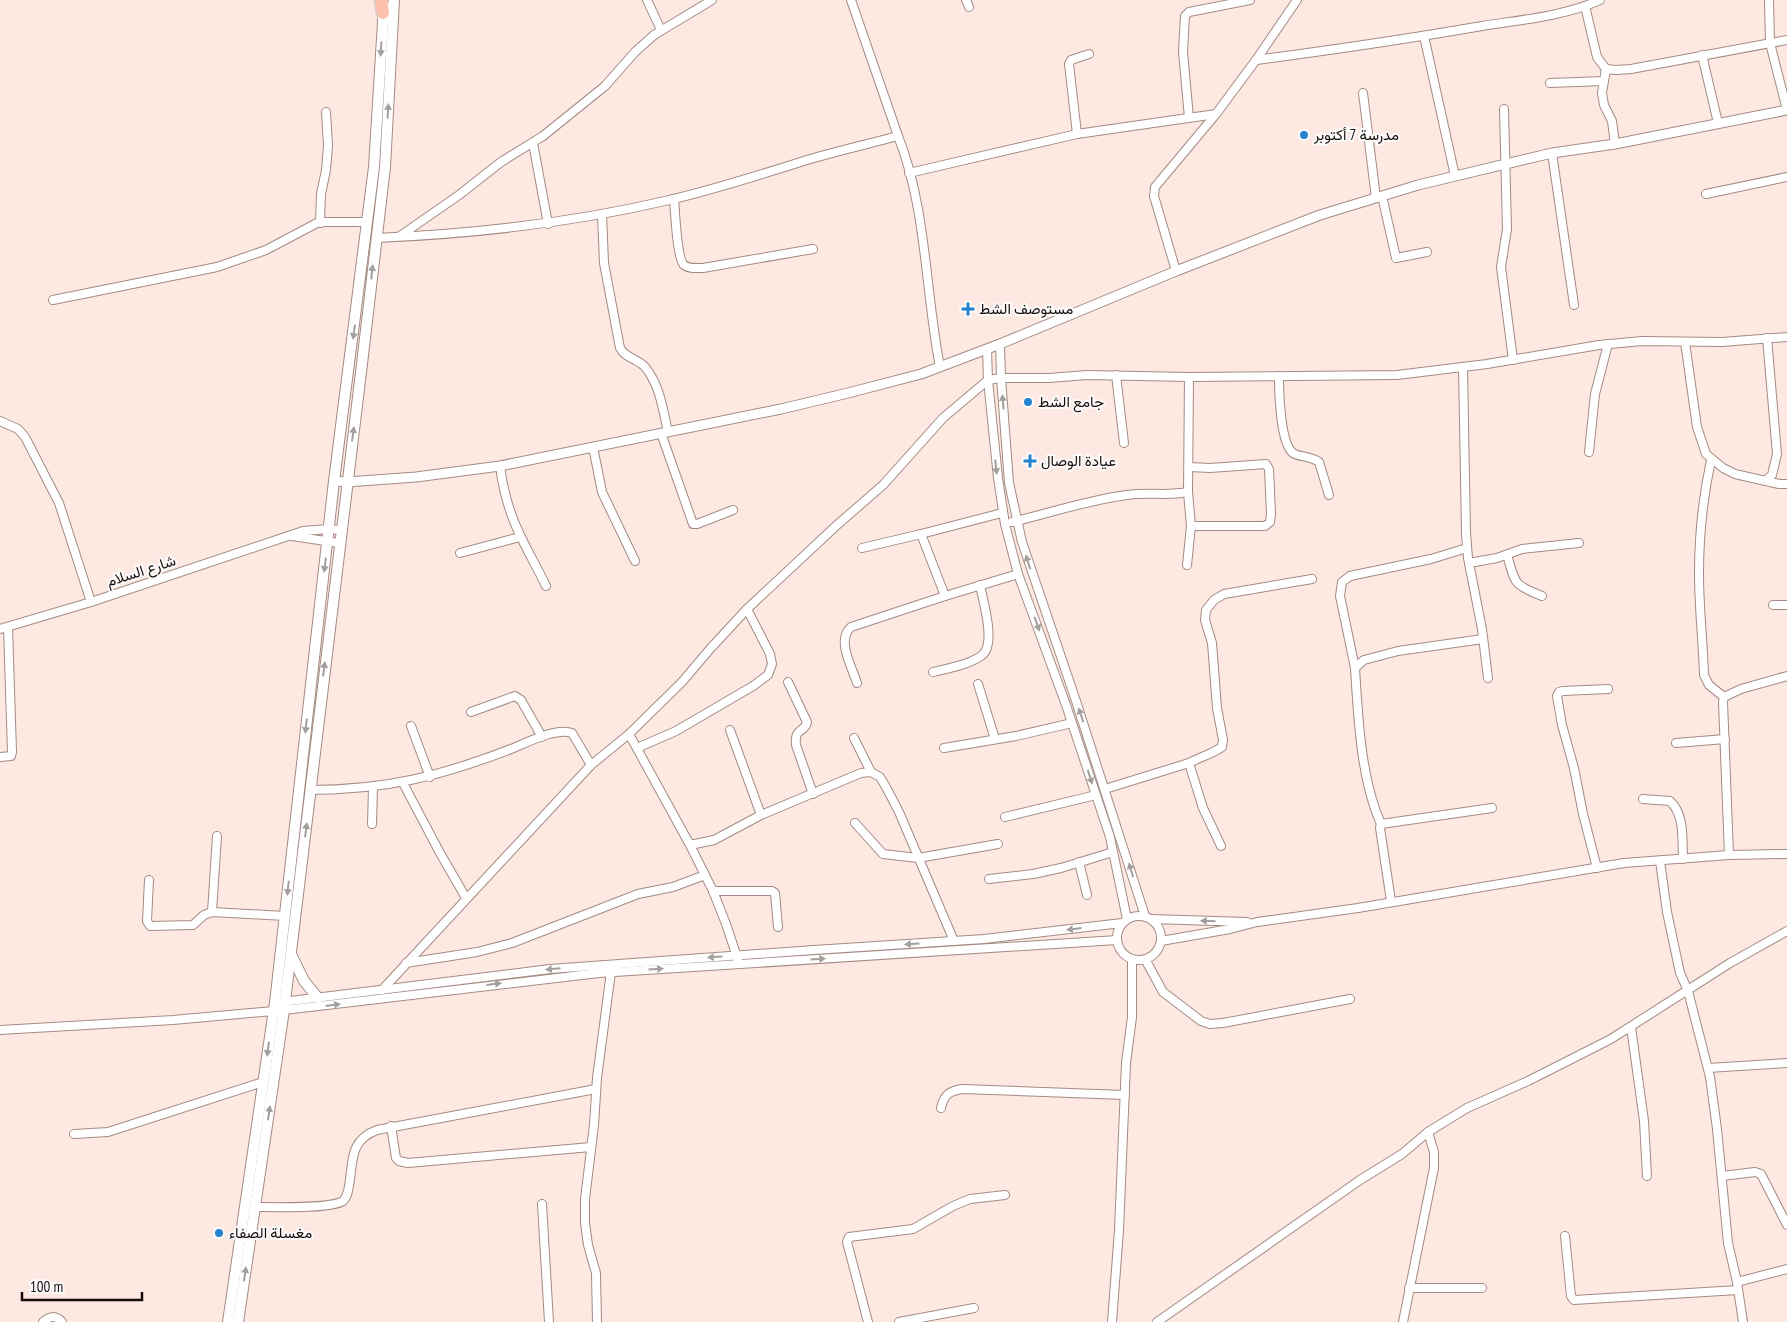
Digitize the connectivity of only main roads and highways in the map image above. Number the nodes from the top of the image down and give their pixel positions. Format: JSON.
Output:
{"nodes":[{"id":1,"x":394,"y":0,"type":"edge"},
{"id":2,"x":383,"y":4,"type":"edge"},
{"id":3,"x":291,"y":954,"type":"junction"},
{"id":4,"x":318,"y":998,"type":"road end"},
{"id":5,"x":277,"y":1008,"type":"junction"},
{"id":6,"x":228,"y":1322,"type":"edge"},
{"id":7,"x":238,"y":1322,"type":"edge"}],
"edges":[{"from":3,"to":1,"type":"main road","one_way":true},
{"from":2,"to":5,"type":"main road","one_way":true},
{"from":3,"to":4,"type":"main road"},
{"from":3,"to":5,"type":"main road"},
{"from":5,"to":6,"type":"main road","one_way":true},
{"from":7,"to":5,"type":"main road","one_way":true}]}
